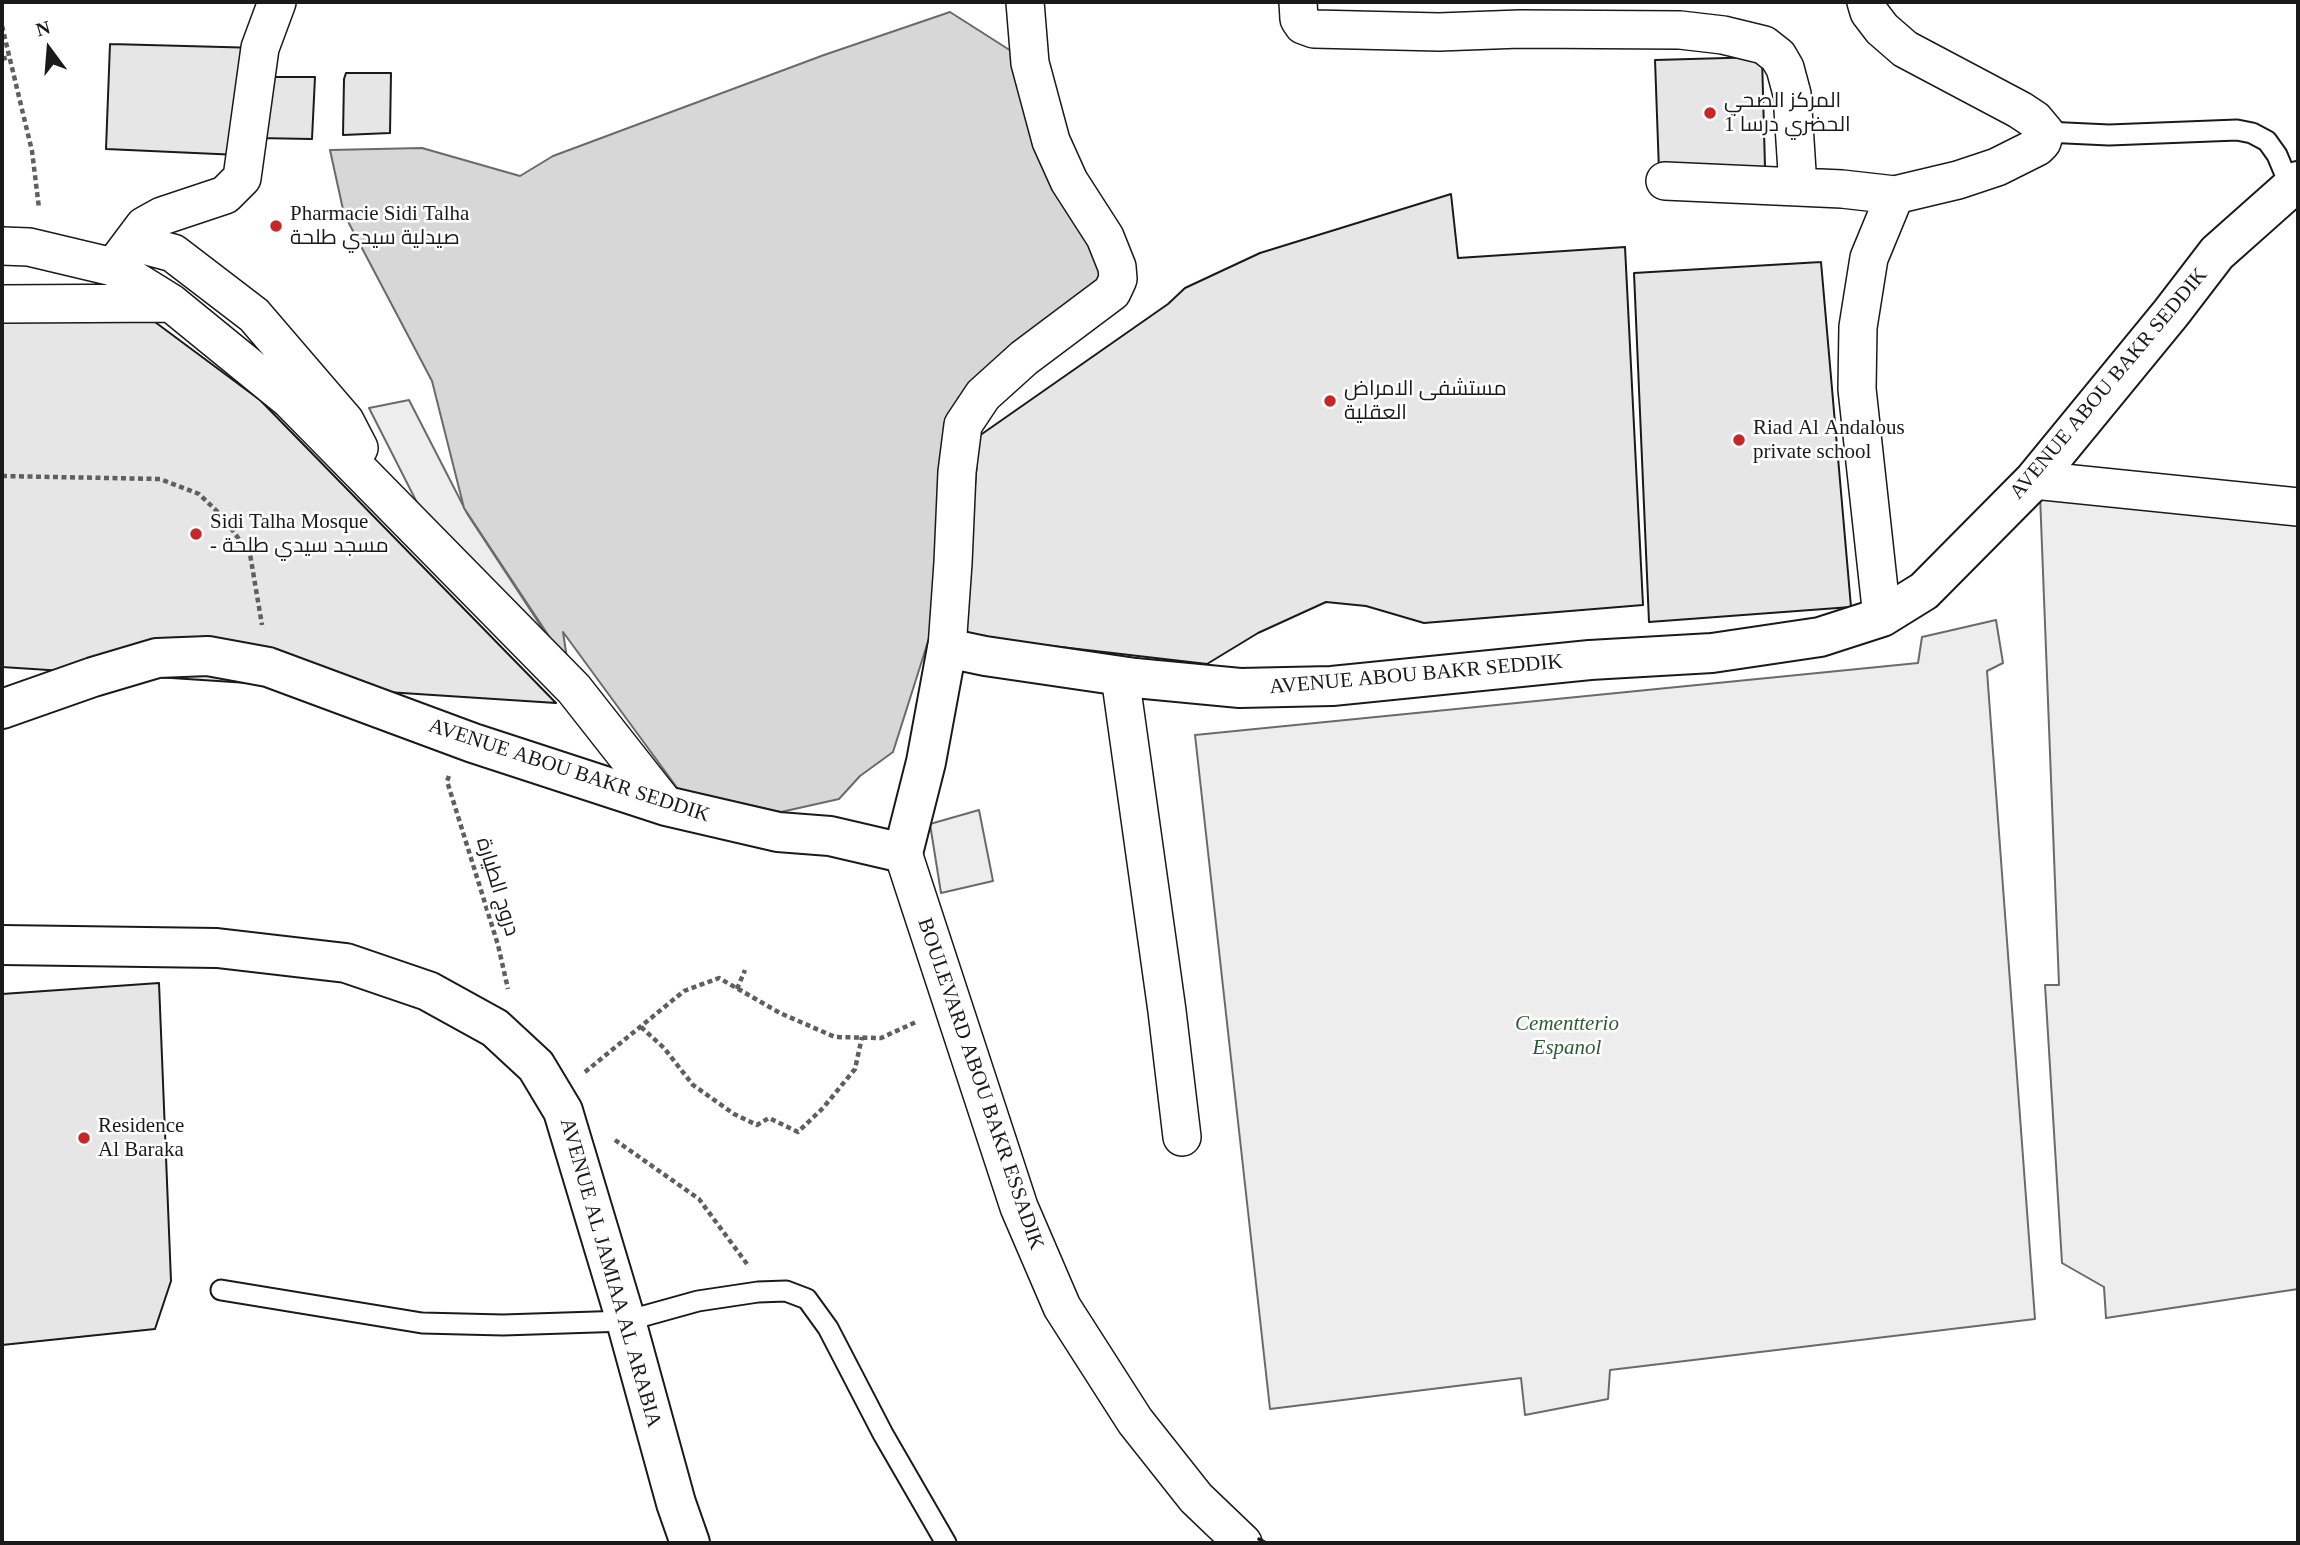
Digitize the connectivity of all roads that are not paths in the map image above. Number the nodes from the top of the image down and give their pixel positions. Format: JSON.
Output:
{"nodes":[{"id":1,"x":277,"y":2,"type":"edge"},
{"id":2,"x":1024,"y":2,"type":"edge"},
{"id":3,"x":1298,"y":2,"type":"edge"},
{"id":4,"x":1866,"y":2,"type":"edge"},
{"id":5,"x":2045,"y":132,"type":"junction"},
{"id":6,"x":1665,"y":181,"type":"dead end"},
{"id":7,"x":2294,"y":184,"type":"edge"},
{"id":8,"x":1798,"y":187,"type":"junction"},
{"id":9,"x":1895,"y":195,"type":"junction"},
{"id":10,"x":2,"y":246,"type":"edge"},
{"id":11,"x":122,"y":255,"type":"junction"},
{"id":12,"x":171,"y":303,"type":"junction"},
{"id":13,"x":2,"y":304,"type":"edge"},
{"id":14,"x":2034,"y":480,"type":"junction"},
{"id":15,"x":388,"y":501,"type":"junction"},
{"id":16,"x":2298,"y":507,"type":"edge"},
{"id":17,"x":1882,"y":617,"type":"junction"},
{"id":18,"x":947,"y":648,"type":"junction"},
{"id":19,"x":1120,"y":676,"type":"junction"},
{"id":20,"x":2,"y":709,"type":"edge"},
{"id":21,"x":666,"y":806,"type":"junction"},
{"id":22,"x":903,"y":853,"type":"junction"},
{"id":23,"x":2,"y":945,"type":"edge"},
{"id":24,"x":1182,"y":1137,"type":"dead end"},
{"id":25,"x":221,"y":1290,"type":"dead end"},
{"id":26,"x":626,"y":1321,"type":"junction"},
{"id":27,"x":690,"y":1543,"type":"edge"},
{"id":28,"x":946,"y":1543,"type":"edge"},
{"id":29,"x":1243,"y":1543,"type":"edge"}],
"edges":[{"from":1,"to":11,"type":"street"},
{"from":2,"to":18,"type":"street"},
{"from":3,"to":8,"type":"street"},
{"from":4,"to":5,"type":"street"},
{"from":5,"to":7,"type":"lane"},
{"from":5,"to":9,"type":"street"},
{"from":6,"to":8,"type":"street"},
{"from":7,"to":14,"type":"street","name":"AVENUE ABOU BAKR SEDDIK"},
{"from":8,"to":9,"type":"street"},
{"from":9,"to":17,"type":"street"},
{"from":10,"to":11,"type":"street"},
{"from":11,"to":12,"type":"street"},
{"from":11,"to":15,"type":"street"},
{"from":12,"to":13,"type":"street"},
{"from":12,"to":15,"type":"street"},
{"from":14,"to":16,"type":"street"},
{"from":14,"to":17,"type":"street","name":"AVENUE ABOU BAKR SEDDIK"},
{"from":15,"to":21,"type":"street"},
{"from":17,"to":19,"type":"street","name":"AVENUE ABOU BAKR SEDDIK"},
{"from":18,"to":19,"type":"street","name":"AVENUE ABOU BAKR SEDDIK"},
{"from":18,"to":22,"type":"street"},
{"from":19,"to":24,"type":"street"},
{"from":20,"to":21,"type":"street","name":"AVENUE ABOU BAKR SEDDIK"},
{"from":21,"to":22,"type":"street","name":"AVENUE ABOU BAKR SEDDIK"},
{"from":22,"to":29,"type":"street","name":"BOULEVARD ABOU BAKR ESSADIK"},
{"from":23,"to":26,"type":"street","name":"AVENUE AL JAMIAA AL ARABIA"},
{"from":25,"to":26,"type":"lane"},
{"from":26,"to":27,"type":"street","name":"AVENUE AL JAMIAA AL ARABIA"},
{"from":26,"to":28,"type":"lane"}]}
